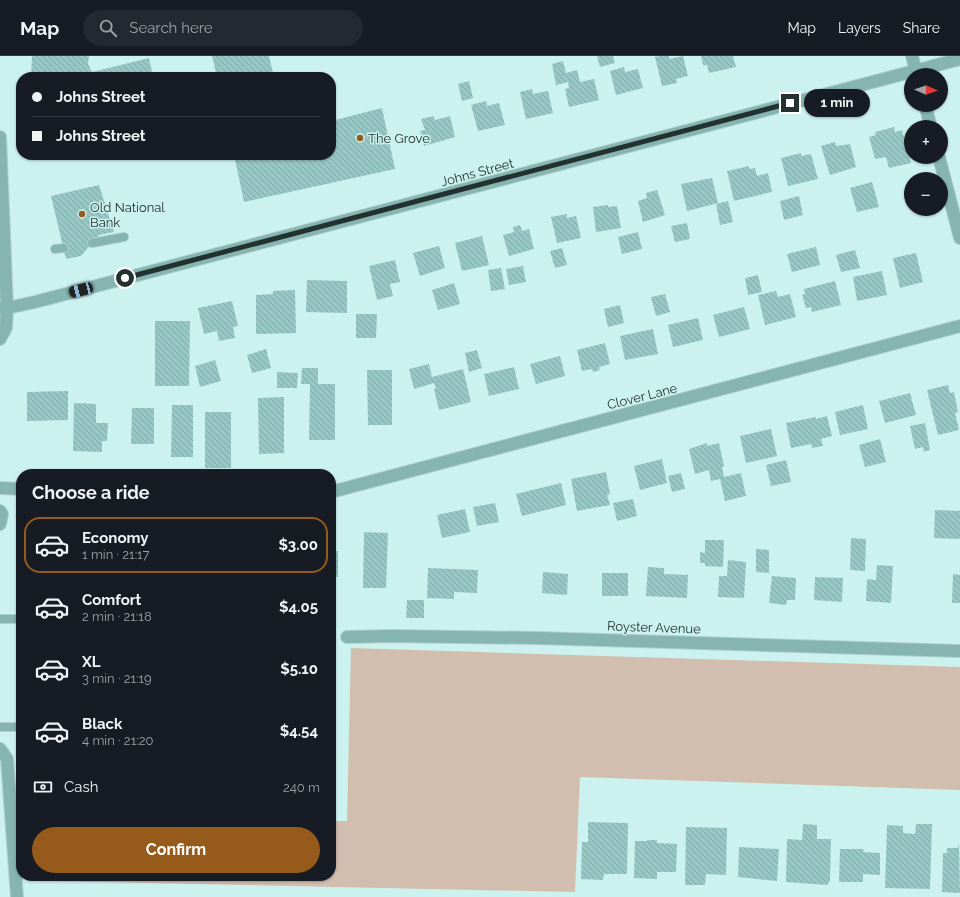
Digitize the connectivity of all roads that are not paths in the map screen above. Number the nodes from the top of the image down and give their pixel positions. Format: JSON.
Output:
{"nodes":[{"id":1,"x":912,"y":56,"type":"edge"},
{"id":2,"x":960,"y":59,"type":"edge"},
{"id":3,"x":916,"y":68,"type":"edge"},
{"id":4,"x":930,"y":68,"type":"edge"},
{"id":5,"x":904,"y":75,"type":"edge"},
{"id":6,"x":0,"y":137,"type":"edge"},
{"id":7,"x":941,"y":164,"type":"edge"},
{"id":8,"x":124,"y":237,"type":"dead end"},
{"id":9,"x":960,"y":238,"type":"edge"},
{"id":10,"x":92,"y":243,"type":"dead end"},
{"id":11,"x":64,"y":248,"type":"dead end"},
{"id":12,"x":55,"y":249,"type":"dead end"},
{"id":13,"x":3,"y":308,"type":"edge"},
{"id":14,"x":960,"y":326,"type":"edge"},
{"id":15,"x":0,"y":339,"type":"edge"},
{"id":16,"x":0,"y":488,"type":"edge"},
{"id":17,"x":16,"y":489,"type":"edge"},
{"id":18,"x":336,"y":491,"type":"edge"},
{"id":19,"x":0,"y":511,"type":"edge"},
{"id":20,"x":0,"y":524,"type":"edge"},
{"id":21,"x":0,"y":619,"type":"edge"},
{"id":22,"x":16,"y":619,"type":"edge"},
{"id":23,"x":347,"y":637,"type":"dead end"},
{"id":24,"x":960,"y":651,"type":"edge"},
{"id":25,"x":0,"y":727,"type":"edge"},
{"id":26,"x":16,"y":727,"type":"edge"},
{"id":27,"x":0,"y":749,"type":"edge"},
{"id":28,"x":17,"y":897,"type":"edge"}],
"edges":[{"from":1,"to":3,"type":"street"},
{"from":2,"to":4,"type":"street","name":"Johns Street"},
{"from":5,"to":13,"type":"street","name":"Johns Street"},
{"from":6,"to":13,"type":"street"},
{"from":7,"to":9,"type":"street"},
{"from":8,"to":10,"type":"lane"},
{"from":11,"to":12,"type":"lane"},
{"from":13,"to":15,"type":"street"},
{"from":14,"to":18,"type":"street","name":"Clover Lane"},
{"from":16,"to":17,"type":"street"},
{"from":19,"to":20,"type":"street"},
{"from":21,"to":22,"type":"lane"},
{"from":23,"to":24,"type":"street","name":"Royster Avenue"},
{"from":25,"to":26,"type":"lane"},
{"from":27,"to":28,"type":"street"}]}
